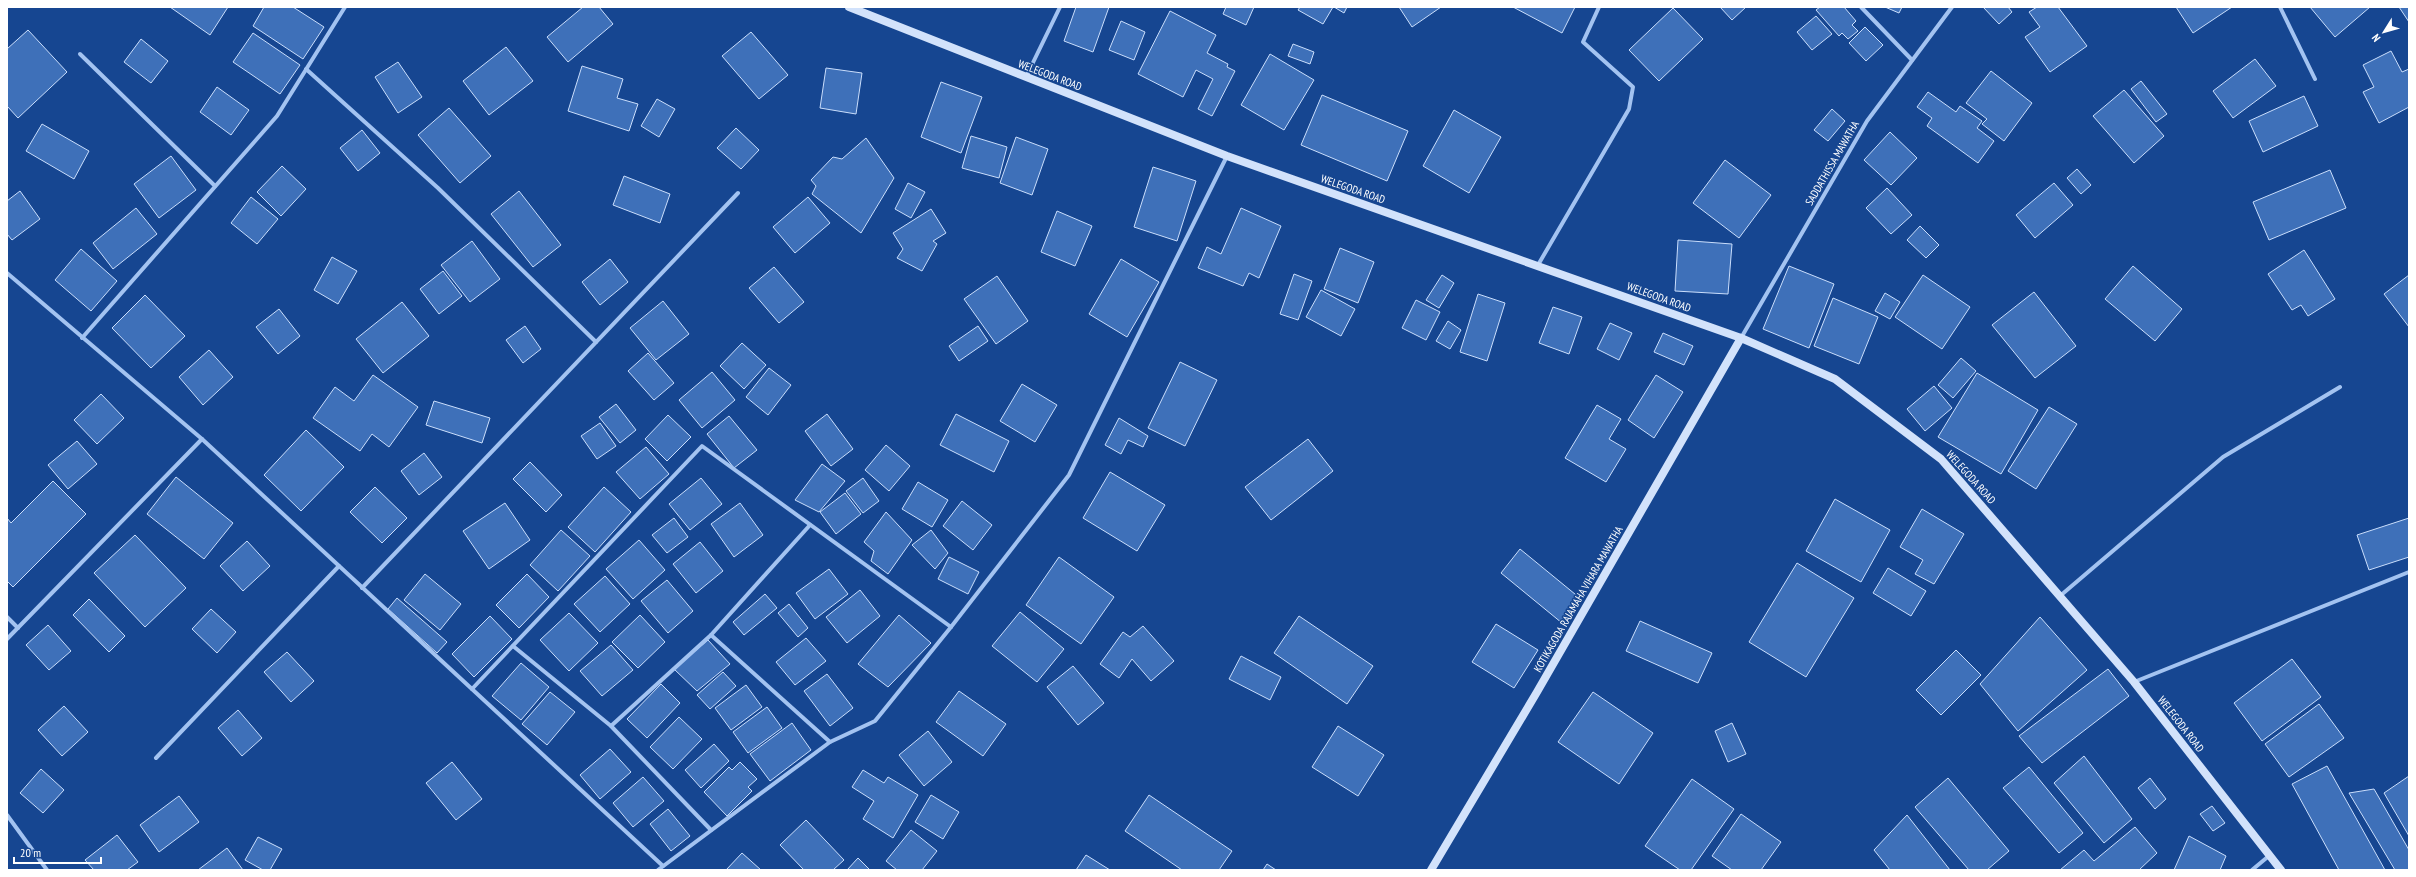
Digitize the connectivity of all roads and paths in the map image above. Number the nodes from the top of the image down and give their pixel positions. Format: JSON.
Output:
{"nodes":[{"id":1,"x":345,"y":7,"type":"edge"},
{"id":2,"x":848,"y":7,"type":"edge"},
{"id":3,"x":1060,"y":7,"type":"edge"},
{"id":4,"x":1599,"y":7,"type":"edge"},
{"id":5,"x":1861,"y":7,"type":"edge"},
{"id":6,"x":1952,"y":7,"type":"edge"},
{"id":7,"x":2280,"y":7,"type":"edge"},
{"id":8,"x":80,"y":54,"type":"dead end"},
{"id":9,"x":1912,"y":60,"type":"junction"},
{"id":10,"x":306,"y":69,"type":"junction"},
{"id":11,"x":1026,"y":77,"type":"junction"},
{"id":12,"x":2315,"y":79,"type":"dead end"},
{"id":13,"x":1227,"y":156,"type":"junction"},
{"id":14,"x":215,"y":186,"type":"junction"},
{"id":15,"x":738,"y":193,"type":"dead end"},
{"id":16,"x":1538,"y":265,"type":"junction"},
{"id":17,"x":7,"y":273,"type":"edge"},
{"id":18,"x":82,"y":338,"type":"junction"},
{"id":19,"x":1741,"y":338,"type":"junction"},
{"id":20,"x":596,"y":342,"type":"junction"},
{"id":21,"x":2340,"y":387,"type":"dead end"},
{"id":22,"x":202,"y":439,"type":"junction"},
{"id":23,"x":810,"y":525,"type":"junction"},
{"id":24,"x":339,"y":566,"type":"junction"},
{"id":25,"x":2409,"y":572,"type":"edge"},
{"id":26,"x":362,"y":588,"type":"junction"},
{"id":27,"x":2060,"y":596,"type":"junction"},
{"id":28,"x":7,"y":617,"type":"edge"},
{"id":29,"x":951,"y":626,"type":"junction"},
{"id":30,"x":18,"y":628,"type":"junction"},
{"id":31,"x":712,"y":635,"type":"junction"},
{"id":32,"x":7,"y":639,"type":"edge"},
{"id":33,"x":513,"y":646,"type":"junction"},
{"id":34,"x":2134,"y":682,"type":"junction"},
{"id":35,"x":472,"y":689,"type":"junction"},
{"id":36,"x":611,"y":726,"type":"junction"},
{"id":37,"x":830,"y":742,"type":"junction"},
{"id":38,"x":156,"y":758,"type":"dead end"},
{"id":39,"x":7,"y":815,"type":"edge"},
{"id":40,"x":712,"y":830,"type":"junction"},
{"id":41,"x":2270,"y":855,"type":"junction"},
{"id":42,"x":662,"y":866,"type":"junction"},
{"id":43,"x":44,"y":869,"type":"edge"},
{"id":44,"x":658,"y":870,"type":"edge"},
{"id":45,"x":1431,"y":870,"type":"edge"},
{"id":46,"x":2252,"y":870,"type":"edge"},
{"id":47,"x":2281,"y":870,"type":"edge"}],
"edges":[{"from":1,"to":10,"type":"street"},
{"from":2,"to":11,"type":"street","name":"WELEGODA ROAD"},
{"from":3,"to":11,"type":"street"},
{"from":4,"to":16,"type":"street"},
{"from":5,"to":9,"type":"street"},
{"from":6,"to":9,"type":"street","name":"SADDATHISSA MAWATHA"},
{"from":7,"to":12,"type":"street"},
{"from":8,"to":14,"type":"street"},
{"from":9,"to":19,"type":"street","name":"SADDATHISSA MAWATHA"},
{"from":10,"to":14,"type":"street"},
{"from":10,"to":20,"type":"street"},
{"from":11,"to":13,"type":"street","name":"WELEGODA ROAD"},
{"from":13,"to":16,"type":"street","name":"WELEGODA ROAD"},
{"from":13,"to":29,"type":"street"},
{"from":14,"to":18,"type":"street"},
{"from":15,"to":20,"type":"street"},
{"from":16,"to":19,"type":"street","name":"WELEGODA ROAD"},
{"from":17,"to":18,"type":"street"},
{"from":18,"to":22,"type":"street"},
{"from":19,"to":27,"type":"street","name":"WELEGODA ROAD"},
{"from":19,"to":45,"type":"street","name":"KOTIKAGODA RAJAMAHA VIHARA MAWATHA"},
{"from":20,"to":26,"type":"street"},
{"from":21,"to":27,"type":"street"},
{"from":22,"to":24,"type":"street"},
{"from":22,"to":30,"type":"street"},
{"from":23,"to":29,"type":"street"},
{"from":23,"to":31,"type":"street"},
{"from":23,"to":33,"type":"street"},
{"from":24,"to":26,"type":"street"},
{"from":24,"to":38,"type":"street"},
{"from":25,"to":34,"type":"street"},
{"from":26,"to":35,"type":"street"},
{"from":27,"to":34,"type":"street","name":"WELEGODA ROAD"},
{"from":28,"to":30,"type":"street"},
{"from":29,"to":37,"type":"street"},
{"from":30,"to":32,"type":"street"},
{"from":31,"to":36,"type":"street"},
{"from":31,"to":37,"type":"street"},
{"from":33,"to":35,"type":"street"},
{"from":33,"to":36,"type":"street"},
{"from":34,"to":41,"type":"street","name":"WELEGODA ROAD"},
{"from":35,"to":42,"type":"street"},
{"from":36,"to":40,"type":"street"},
{"from":37,"to":40,"type":"street"},
{"from":39,"to":43,"type":"street"},
{"from":40,"to":42,"type":"street"},
{"from":41,"to":46,"type":"street"},
{"from":41,"to":47,"type":"street","name":"WELEGODA ROAD"},
{"from":42,"to":44,"type":"street"}]}
